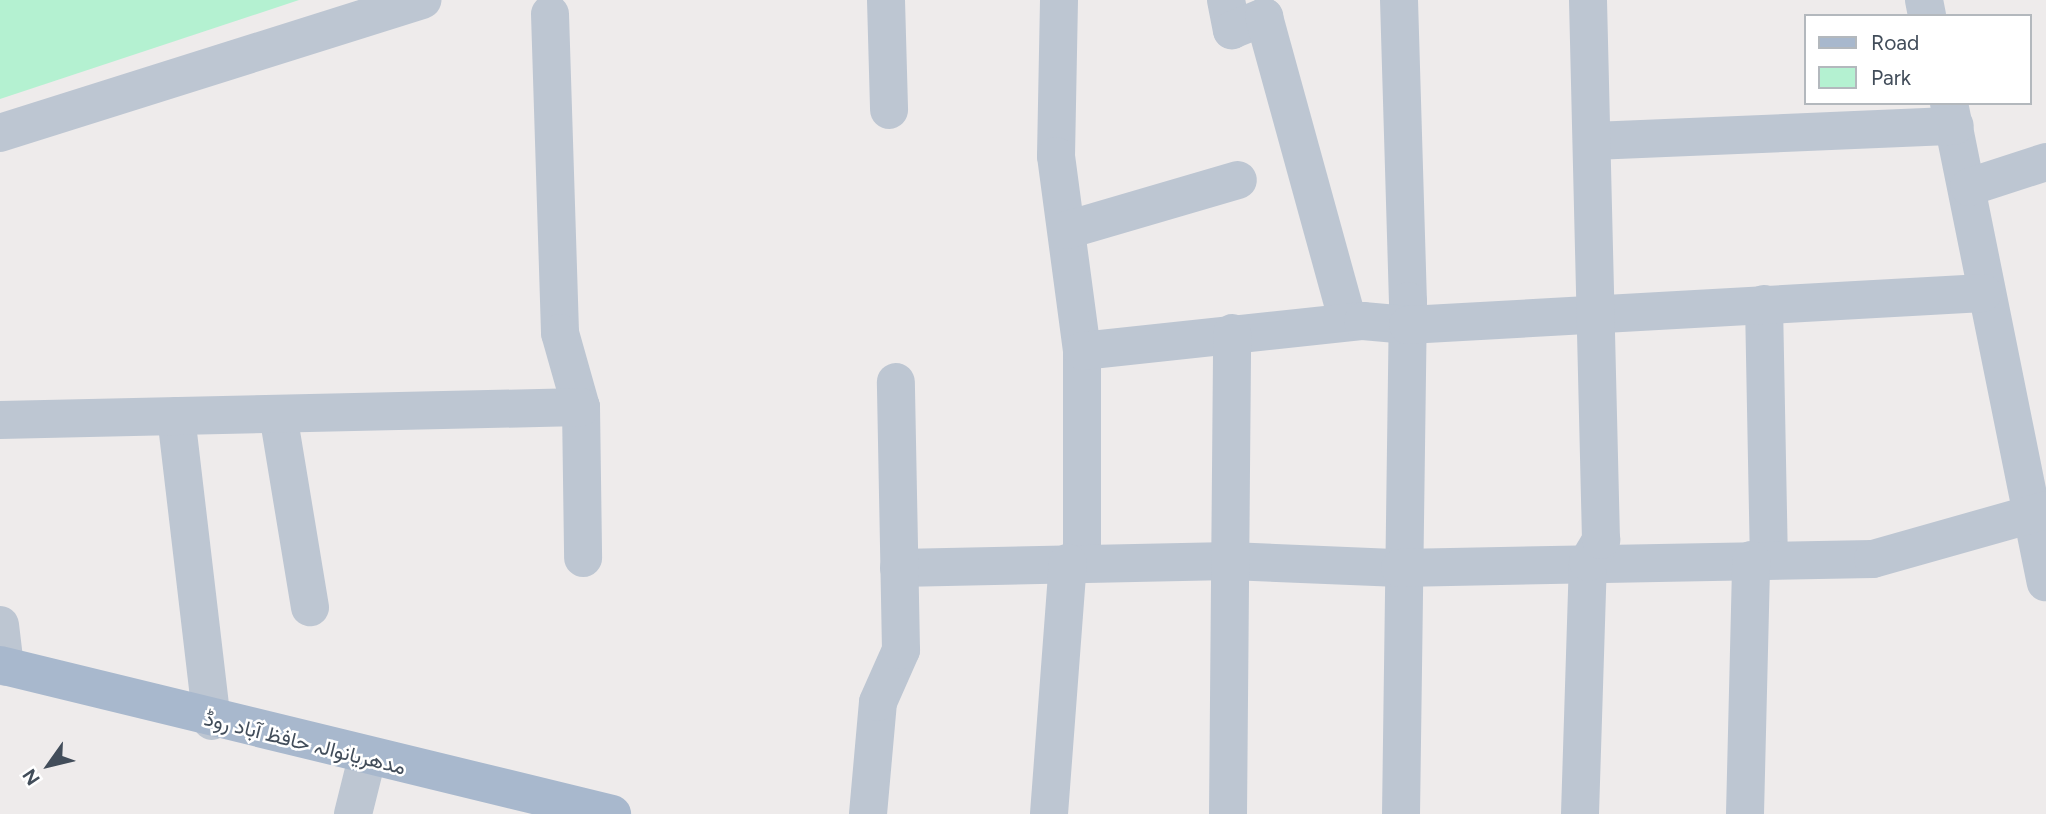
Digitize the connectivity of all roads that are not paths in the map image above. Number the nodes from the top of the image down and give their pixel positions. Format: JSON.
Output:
{"nodes":[{"id":1,"x":423,"y":0,"type":"edge"},
{"id":2,"x":886,"y":0,"type":"edge"},
{"id":3,"x":1059,"y":0,"type":"edge"},
{"id":4,"x":1226,"y":0,"type":"edge"},
{"id":5,"x":1399,"y":0,"type":"edge"},
{"id":6,"x":1588,"y":0,"type":"edge"},
{"id":7,"x":551,"y":14,"type":"dead end"},
{"id":8,"x":889,"y":110,"type":"dead end"},
{"id":9,"x":1952,"y":115,"type":"edge"},
{"id":10,"x":0,"y":133,"type":"edge"},
{"id":11,"x":1593,"y":141,"type":"junction"},
{"id":12,"x":2046,"y":162,"type":"edge"},
{"id":13,"x":1238,"y":180,"type":"dead end"},
{"id":14,"x":1969,"y":187,"type":"junction"},
{"id":15,"x":1067,"y":230,"type":"junction"},
{"id":16,"x":1983,"y":293,"type":"junction"},
{"id":17,"x":1764,"y":304,"type":"junction"},
{"id":18,"x":1594,"y":312,"type":"junction"},
{"id":19,"x":1348,"y":322,"type":"junction"},
{"id":20,"x":1408,"y":325,"type":"junction"},
{"id":21,"x":1232,"y":333,"type":"junction"},
{"id":22,"x":1082,"y":351,"type":"junction"},
{"id":23,"x":896,"y":382,"type":"dead end"},
{"id":24,"x":581,"y":407,"type":"junction"},
{"id":25,"x":278,"y":414,"type":"junction"},
{"id":26,"x":176,"y":416,"type":"junction"},
{"id":27,"x":0,"y":420,"type":"edge"},
{"id":28,"x":2038,"y":512,"type":"edge"},
{"id":29,"x":583,"y":558,"type":"dead end"},
{"id":30,"x":1760,"y":560,"type":"junction"},
{"id":31,"x":1230,"y":561,"type":"junction"},
{"id":32,"x":1588,"y":562,"type":"junction"},
{"id":33,"x":1075,"y":563,"type":"junction"},
{"id":34,"x":899,"y":568,"type":"junction"},
{"id":35,"x":1400,"y":568,"type":"junction"},
{"id":36,"x":2046,"y":582,"type":"edge"},
{"id":37,"x":310,"y":607,"type":"dead end"},
{"id":38,"x":0,"y":625,"type":"edge"},
{"id":39,"x":3,"y":666,"type":"edge"},
{"id":40,"x":212,"y":721,"type":"junction"},
{"id":41,"x":367,"y":758,"type":"junction"},
{"id":42,"x":353,"y":814,"type":"edge"},
{"id":43,"x":612,"y":814,"type":"edge"},
{"id":44,"x":868,"y":814,"type":"edge"},
{"id":45,"x":1049,"y":814,"type":"edge"},
{"id":46,"x":1228,"y":814,"type":"edge"},
{"id":47,"x":1401,"y":814,"type":"edge"},
{"id":48,"x":1580,"y":814,"type":"edge"},
{"id":49,"x":1745,"y":814,"type":"edge"}],
"edges":[{"from":1,"to":10,"type":"street"},
{"from":2,"to":8,"type":"street"},
{"from":3,"to":15,"type":"street"},
{"from":4,"to":19,"type":"street"},
{"from":5,"to":20,"type":"street"},
{"from":6,"to":11,"type":"street"},
{"from":7,"to":24,"type":"street"},
{"from":9,"to":11,"type":"street"},
{"from":9,"to":14,"type":"street"},
{"from":11,"to":18,"type":"street"},
{"from":12,"to":14,"type":"street"},
{"from":13,"to":15,"type":"street"},
{"from":14,"to":16,"type":"street"},
{"from":15,"to":22,"type":"street"},
{"from":16,"to":17,"type":"street"},
{"from":16,"to":28,"type":"street"},
{"from":17,"to":18,"type":"street"},
{"from":17,"to":30,"type":"street"},
{"from":18,"to":20,"type":"street"},
{"from":18,"to":32,"type":"street"},
{"from":19,"to":20,"type":"street"},
{"from":19,"to":21,"type":"street"},
{"from":20,"to":35,"type":"street"},
{"from":21,"to":22,"type":"street"},
{"from":21,"to":31,"type":"street"},
{"from":22,"to":33,"type":"street"},
{"from":23,"to":34,"type":"street"},
{"from":24,"to":25,"type":"street"},
{"from":24,"to":29,"type":"street"},
{"from":25,"to":26,"type":"street"},
{"from":25,"to":37,"type":"street"},
{"from":26,"to":27,"type":"street"},
{"from":26,"to":40,"type":"street"},
{"from":28,"to":30,"type":"street"},
{"from":28,"to":36,"type":"street"},
{"from":30,"to":32,"type":"street"},
{"from":30,"to":49,"type":"street"},
{"from":31,"to":33,"type":"street"},
{"from":31,"to":35,"type":"street"},
{"from":31,"to":46,"type":"street"},
{"from":32,"to":35,"type":"street"},
{"from":32,"to":48,"type":"street"},
{"from":33,"to":34,"type":"street"},
{"from":33,"to":45,"type":"street"},
{"from":34,"to":44,"type":"street"},
{"from":35,"to":47,"type":"street"},
{"from":38,"to":39,"type":"street"},
{"from":39,"to":40,"type":"main road","name":"مدھریانوالہ حافظ آباد روڈ"},
{"from":40,"to":41,"type":"main road","name":"مدھریانوالہ حافظ آباد روڈ"},
{"from":41,"to":42,"type":"street"},
{"from":41,"to":43,"type":"main road","name":"مدھریانوالہ حافظ آباد روڈ"}]}
